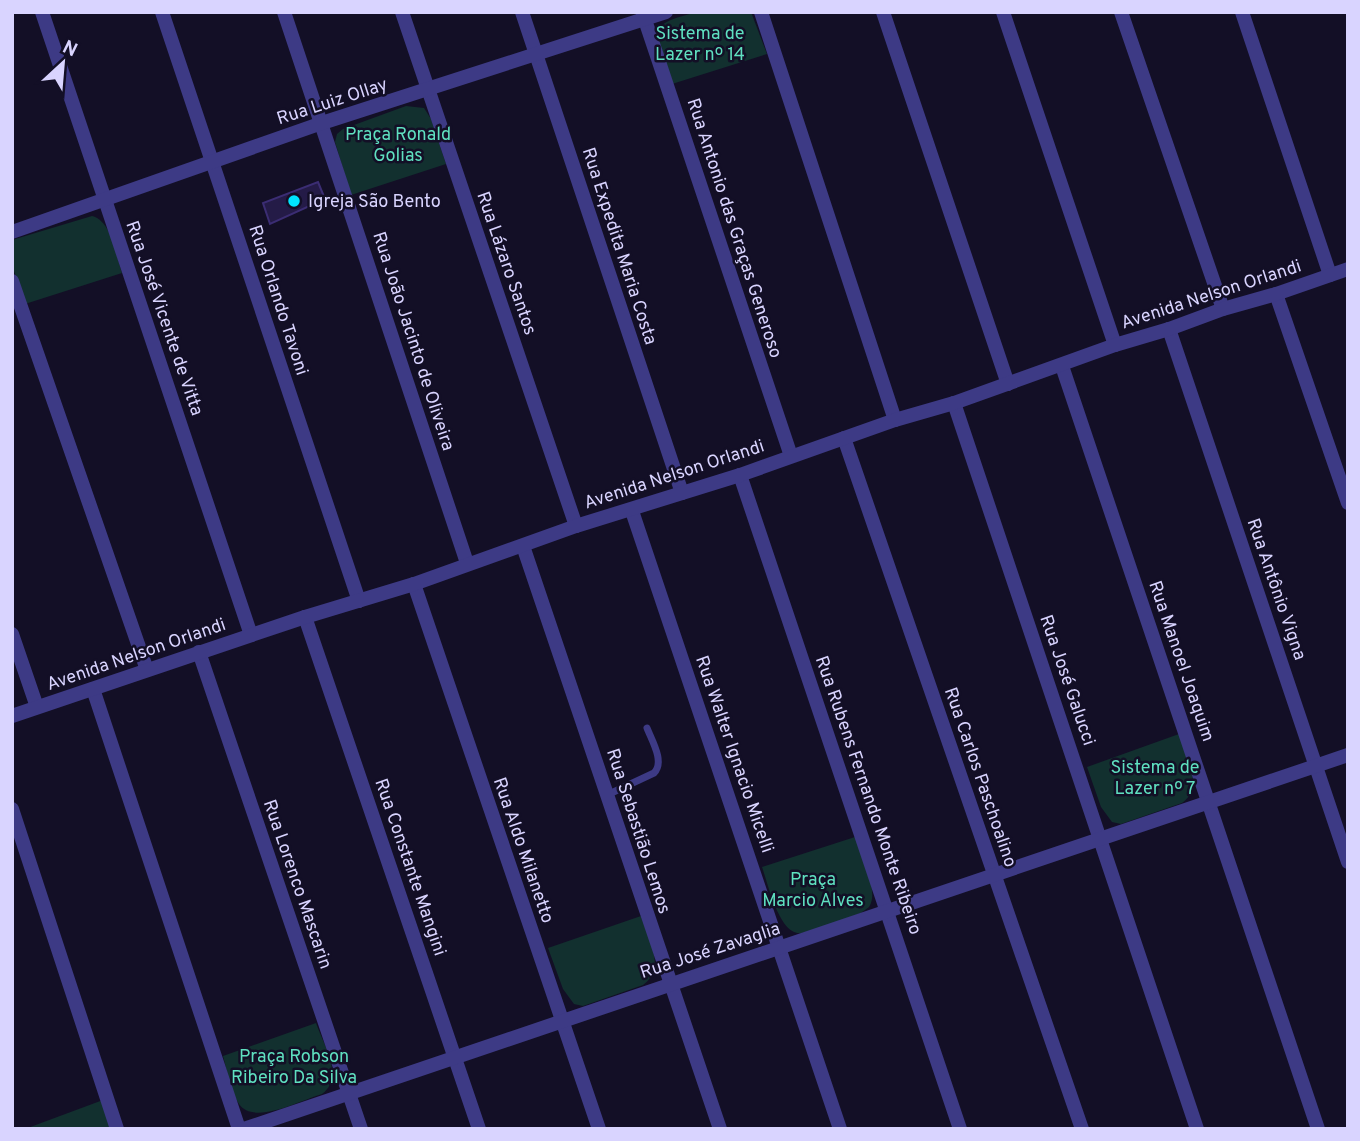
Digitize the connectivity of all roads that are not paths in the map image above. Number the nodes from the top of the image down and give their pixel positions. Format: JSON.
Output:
{"nodes":[{"id":1,"x":42,"y":12,"type":"edge"},
{"id":2,"x":162,"y":12,"type":"edge"},
{"id":3,"x":284,"y":12,"type":"edge"},
{"id":4,"x":402,"y":12,"type":"edge"},
{"id":5,"x":522,"y":12,"type":"edge"},
{"id":6,"x":666,"y":12,"type":"edge"},
{"id":7,"x":761,"y":12,"type":"edge"},
{"id":8,"x":883,"y":12,"type":"edge"},
{"id":9,"x":1003,"y":12,"type":"edge"},
{"id":10,"x":1122,"y":12,"type":"edge"},
{"id":11,"x":1242,"y":12,"type":"edge"},
{"id":12,"x":644,"y":16,"type":"edge"},
{"id":13,"x":536,"y":55,"type":"junction"},
{"id":14,"x":429,"y":90,"type":"junction"},
{"id":15,"x":322,"y":123,"type":"junction"},
{"id":16,"x":213,"y":163,"type":"junction"},
{"id":17,"x":105,"y":200,"type":"junction"},
{"id":18,"x":12,"y":232,"type":"edge"},
{"id":19,"x":1348,"y":269,"type":"edge"},
{"id":20,"x":1330,"y":275,"type":"junction"},
{"id":21,"x":12,"y":281,"type":"edge"},
{"id":22,"x":1276,"y":294,"type":"junction"},
{"id":23,"x":1223,"y":309,"type":"junction"},
{"id":24,"x":1169,"y":329,"type":"junction"},
{"id":25,"x":1115,"y":345,"type":"junction"},
{"id":26,"x":1062,"y":366,"type":"junction"},
{"id":27,"x":1008,"y":384,"type":"junction"},
{"id":28,"x":954,"y":403,"type":"junction"},
{"id":29,"x":895,"y":419,"type":"junction"},
{"id":30,"x":844,"y":438,"type":"junction"},
{"id":31,"x":791,"y":456,"type":"junction"},
{"id":32,"x":740,"y":475,"type":"junction"},
{"id":33,"x":682,"y":493,"type":"junction"},
{"id":34,"x":1348,"y":503,"type":"edge"},
{"id":35,"x":632,"y":511,"type":"junction"},
{"id":36,"x":576,"y":526,"type":"junction"},
{"id":37,"x":523,"y":546,"type":"junction"},
{"id":38,"x":467,"y":563,"type":"junction"},
{"id":39,"x":414,"y":583,"type":"junction"},
{"id":40,"x":359,"y":601,"type":"junction"},
{"id":41,"x":305,"y":617,"type":"junction"},
{"id":42,"x":12,"y":634,"type":"edge"},
{"id":43,"x":251,"y":635,"type":"junction"},
{"id":44,"x":200,"y":652,"type":"junction"},
{"id":45,"x":146,"y":670,"type":"junction"},
{"id":46,"x":93,"y":689,"type":"junction"},
{"id":47,"x":37,"y":707,"type":"junction"},
{"id":48,"x":12,"y":716,"type":"edge"},
{"id":49,"x":648,"y":728,"type":"dead end"},
{"id":50,"x":1348,"y":754,"type":"edge"},
{"id":51,"x":1316,"y":766,"type":"junction"},
{"id":52,"x":607,"y":795,"type":"junction"},
{"id":53,"x":1209,"y":802,"type":"junction"},
{"id":54,"x":12,"y":809,"type":"edge"},
{"id":55,"x":1101,"y":838,"type":"junction"},
{"id":56,"x":1348,"y":862,"type":"edge"},
{"id":57,"x":994,"y":874,"type":"junction"},
{"id":58,"x":889,"y":911,"type":"junction"},
{"id":59,"x":780,"y":947,"type":"junction"},
{"id":60,"x":670,"y":983,"type":"junction"},
{"id":61,"x":561,"y":1020,"type":"junction"},
{"id":62,"x":455,"y":1056,"type":"junction"},
{"id":63,"x":349,"y":1093,"type":"junction"},
{"id":64,"x":117,"y":1129,"type":"edge"},
{"id":65,"x":239,"y":1129,"type":"edge"},
{"id":66,"x":244,"y":1129,"type":"edge"},
{"id":67,"x":360,"y":1129,"type":"edge"},
{"id":68,"x":479,"y":1129,"type":"edge"},
{"id":69,"x":599,"y":1129,"type":"edge"},
{"id":70,"x":720,"y":1129,"type":"edge"},
{"id":71,"x":839,"y":1129,"type":"edge"},
{"id":72,"x":960,"y":1129,"type":"edge"},
{"id":73,"x":1082,"y":1129,"type":"edge"},
{"id":74,"x":1197,"y":1129,"type":"edge"},
{"id":75,"x":1318,"y":1129,"type":"edge"}],
"edges":[{"from":1,"to":17,"type":"street","name":"Rua José Vicente de Vitta"},
{"from":2,"to":16,"type":"street","name":"Rua Orlando Tavoni"},
{"from":3,"to":15,"type":"street","name":"Rua João Jacinto de Oliveira"},
{"from":4,"to":14,"type":"street","name":"Rua Lázaro Santos"},
{"from":5,"to":13,"type":"street","name":"Rua Expedita Maria Costa"},
{"from":6,"to":12,"type":"street","name":"Rua Luiz Ollay"},
{"from":7,"to":29,"type":"street"},
{"from":8,"to":27,"type":"street"},
{"from":9,"to":25,"type":"street"},
{"from":10,"to":23,"type":"street"},
{"from":11,"to":20,"type":"street"},
{"from":12,"to":13,"type":"street","name":"Rua Luiz Ollay"},
{"from":12,"to":31,"type":"street","name":"Rua Antonio das Graças Generoso"},
{"from":13,"to":14,"type":"street","name":"Rua Luiz Ollay"},
{"from":13,"to":33,"type":"street","name":"Rua Expedita Maria Costa"},
{"from":14,"to":15,"type":"street","name":"Rua Luiz Ollay"},
{"from":14,"to":36,"type":"street","name":"Rua Lázaro Santos"},
{"from":15,"to":16,"type":"street","name":"Rua Luiz Ollay"},
{"from":15,"to":38,"type":"street","name":"Rua João Jacinto de Oliveira"},
{"from":16,"to":17,"type":"street","name":"Rua Luiz Ollay"},
{"from":16,"to":40,"type":"street","name":"Rua Orlando Tavoni"},
{"from":17,"to":18,"type":"street","name":"Rua Luiz Ollay"},
{"from":17,"to":43,"type":"street","name":"Rua José Vicente de Vitta"},
{"from":19,"to":20,"type":"street","name":"Avenida Nelson Orlandi"},
{"from":20,"to":22,"type":"street","name":"Avenida Nelson Orlandi"},
{"from":21,"to":45,"type":"street"},
{"from":22,"to":23,"type":"street","name":"Avenida Nelson Orlandi"},
{"from":22,"to":34,"type":"street"},
{"from":23,"to":24,"type":"street","name":"Avenida Nelson Orlandi"},
{"from":24,"to":25,"type":"street","name":"Avenida Nelson Orlandi"},
{"from":24,"to":51,"type":"street","name":"Rua Antônio Vigna"},
{"from":25,"to":26,"type":"street","name":"Avenida Nelson Orlandi"},
{"from":26,"to":27,"type":"street","name":"Avenida Nelson Orlandi"},
{"from":26,"to":53,"type":"street","name":"Rua Manoel Joaquim"},
{"from":27,"to":28,"type":"street","name":"Avenida Nelson Orlandi"},
{"from":28,"to":29,"type":"street","name":"Avenida Nelson Orlandi"},
{"from":28,"to":55,"type":"street","name":"Rua José Galucci"},
{"from":29,"to":30,"type":"street","name":"Avenida Nelson Orlandi"},
{"from":30,"to":31,"type":"street","name":"Avenida Nelson Orlandi"},
{"from":30,"to":57,"type":"street","name":"Rua Carlos Paschoalino"},
{"from":31,"to":32,"type":"street","name":"Avenida Nelson Orlandi"},
{"from":32,"to":33,"type":"street","name":"Avenida Nelson Orlandi"},
{"from":32,"to":58,"type":"street","name":"Rua Rubens Fernando Monte Ribeiro"},
{"from":33,"to":35,"type":"street","name":"Avenida Nelson Orlandi"},
{"from":35,"to":36,"type":"street","name":"Avenida Nelson Orlandi"},
{"from":35,"to":59,"type":"street","name":"Rua Walter Ignacio Micelli"},
{"from":36,"to":37,"type":"street","name":"Avenida Nelson Orlandi"},
{"from":37,"to":38,"type":"street","name":"Avenida Nelson Orlandi"},
{"from":37,"to":52,"type":"street","name":"Rua Sebastião Lemos"},
{"from":38,"to":39,"type":"street","name":"Avenida Nelson Orlandi"},
{"from":39,"to":40,"type":"street","name":"Avenida Nelson Orlandi"},
{"from":39,"to":61,"type":"street","name":"Rua Aldo Milanetto"},
{"from":40,"to":41,"type":"street","name":"Avenida Nelson Orlandi"},
{"from":41,"to":43,"type":"street","name":"Avenida Nelson Orlandi"},
{"from":41,"to":62,"type":"street","name":"Rua Constante Mangini"},
{"from":42,"to":47,"type":"street"},
{"from":43,"to":44,"type":"street","name":"Avenida Nelson Orlandi"},
{"from":44,"to":45,"type":"street","name":"Avenida Nelson Orlandi"},
{"from":44,"to":63,"type":"street","name":"Rua Lorenco Mascarin"},
{"from":45,"to":46,"type":"street","name":"Avenida Nelson Orlandi"},
{"from":46,"to":47,"type":"street","name":"Avenida Nelson Orlandi"},
{"from":46,"to":65,"type":"street"},
{"from":47,"to":48,"type":"street","name":"Avenida Nelson Orlandi"},
{"from":49,"to":52,"type":"lane"},
{"from":50,"to":51,"type":"street","name":"Rua José Zavaglia"},
{"from":51,"to":53,"type":"street","name":"Rua José Zavaglia"},
{"from":51,"to":56,"type":"street","name":"Rua Antônio Vigna"},
{"from":52,"to":60,"type":"street","name":"Rua Sebastião Lemos"},
{"from":53,"to":55,"type":"street","name":"Rua José Zavaglia"},
{"from":53,"to":75,"type":"street","name":"Rua Manoel Joaquim"},
{"from":54,"to":64,"type":"street"},
{"from":55,"to":57,"type":"street","name":"Rua José Zavaglia"},
{"from":55,"to":74,"type":"street","name":"Rua José Galucci"},
{"from":57,"to":58,"type":"street","name":"Rua José Zavaglia"},
{"from":57,"to":73,"type":"street","name":"Rua Carlos Paschoalino"},
{"from":58,"to":59,"type":"street","name":"Rua José Zavaglia"},
{"from":58,"to":72,"type":"street","name":"Rua Rubens Fernando Monte Ribeiro"},
{"from":59,"to":60,"type":"street","name":"Rua José Zavaglia"},
{"from":59,"to":71,"type":"street","name":"Rua Walter Ignacio Micelli"},
{"from":60,"to":61,"type":"street","name":"Rua José Zavaglia"},
{"from":60,"to":70,"type":"street","name":"Rua Sebastião Lemos"},
{"from":61,"to":62,"type":"street","name":"Rua José Zavaglia"},
{"from":61,"to":69,"type":"street","name":"Rua Aldo Milanetto"},
{"from":62,"to":63,"type":"street","name":"Rua José Zavaglia"},
{"from":62,"to":68,"type":"street","name":"Rua Constante Mangini"},
{"from":63,"to":66,"type":"street","name":"Rua José Zavaglia"},
{"from":63,"to":67,"type":"street","name":"Rua Lorenco Mascarin"}]}
